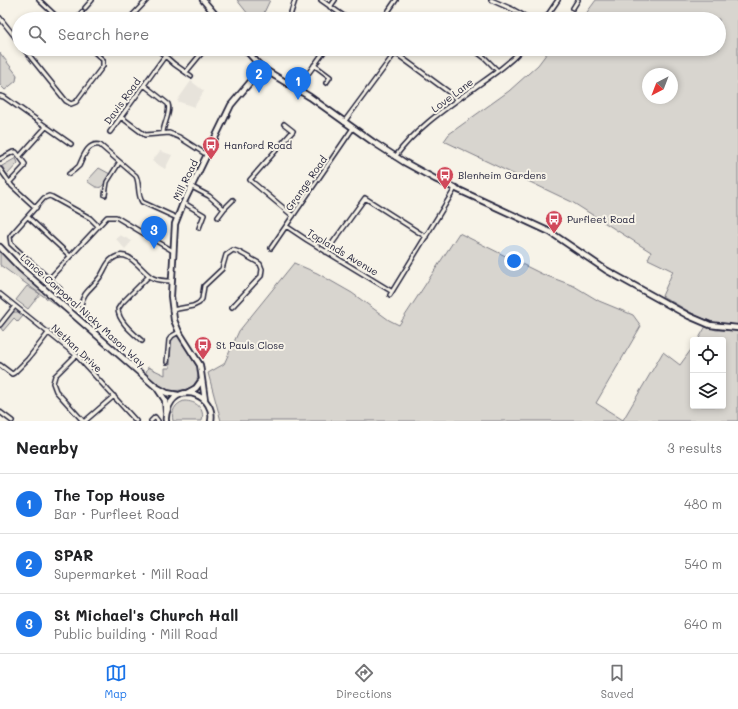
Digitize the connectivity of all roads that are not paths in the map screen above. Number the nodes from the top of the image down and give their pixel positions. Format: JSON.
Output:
{"nodes":[{"id":1,"x":39,"y":0,"type":"edge"},
{"id":2,"x":92,"y":0,"type":"edge"},
{"id":3,"x":147,"y":0,"type":"edge"},
{"id":4,"x":203,"y":0,"type":"edge"},
{"id":5,"x":295,"y":0,"type":"edge"},
{"id":6,"x":321,"y":0,"type":"edge"},
{"id":7,"x":335,"y":0,"type":"edge"},
{"id":8,"x":396,"y":0,"type":"edge"},
{"id":9,"x":491,"y":0,"type":"edge"},
{"id":10,"x":507,"y":0,"type":"edge"},
{"id":11,"x":558,"y":0,"type":"edge"},
{"id":12,"x":578,"y":0,"type":"edge"},
{"id":13,"x":505,"y":5,"type":"junction"},
{"id":14,"x":330,"y":7,"type":"junction"},
{"id":15,"x":85,"y":8,"type":"dead end"},
{"id":16,"x":573,"y":8,"type":"dead end"},
{"id":17,"x":52,"y":12,"type":"edge"},
{"id":18,"x":136,"y":12,"type":"edge"},
{"id":19,"x":213,"y":12,"type":"edge"},
{"id":20,"x":291,"y":12,"type":"edge"},
{"id":21,"x":337,"y":12,"type":"edge"},
{"id":22,"x":388,"y":12,"type":"edge"},
{"id":23,"x":518,"y":12,"type":"edge"},
{"id":24,"x":550,"y":12,"type":"edge"},
{"id":25,"x":0,"y":18,"type":"edge"},
{"id":26,"x":12,"y":33,"type":"edge"},
{"id":27,"x":30,"y":56,"type":"edge"},
{"id":28,"x":99,"y":56,"type":"edge"},
{"id":29,"x":165,"y":56,"type":"joint"},
{"id":30,"x":200,"y":56,"type":"edge"},
{"id":31,"x":251,"y":56,"type":"edge"},
{"id":32,"x":321,"y":56,"type":"edge"},
{"id":33,"x":393,"y":56,"type":"edge"},
{"id":34,"x":399,"y":56,"type":"edge"},
{"id":35,"x":482,"y":56,"type":"edge"},
{"id":36,"x":514,"y":56,"type":"edge"},
{"id":37,"x":314,"y":65,"type":"junction"},
{"id":38,"x":262,"y":68,"type":"junction"},
{"id":39,"x":498,"y":71,"type":"junction"},
{"id":40,"x":186,"y":72,"type":"junction"},
{"id":41,"x":192,"y":76,"type":"dead end"},
{"id":42,"x":326,"y":83,"type":"dead end"},
{"id":43,"x":144,"y":85,"type":"junction"},
{"id":44,"x":297,"y":89,"type":"junction"},
{"id":45,"x":0,"y":96,"type":"edge"},
{"id":46,"x":457,"y":100,"type":"junction"},
{"id":47,"x":121,"y":117,"type":"junction"},
{"id":48,"x":344,"y":122,"type":"junction"},
{"id":49,"x":284,"y":124,"type":"dead end"},
{"id":50,"x":46,"y":127,"type":"junction"},
{"id":51,"x":353,"y":128,"type":"junction"},
{"id":52,"x":110,"y":132,"type":"dead end"},
{"id":53,"x":163,"y":132,"type":"junction"},
{"id":54,"x":71,"y":144,"type":"dead end"},
{"id":55,"x":207,"y":155,"type":"junction"},
{"id":56,"x":20,"y":156,"type":"junction"},
{"id":57,"x":395,"y":157,"type":"junction"},
{"id":58,"x":0,"y":159,"type":"edge"},
{"id":59,"x":119,"y":163,"type":"junction"},
{"id":60,"x":0,"y":168,"type":"edge"},
{"id":61,"x":69,"y":174,"type":"dead end"},
{"id":62,"x":2,"y":176,"type":"edge"},
{"id":63,"x":9,"y":183,"type":"junction"},
{"id":64,"x":192,"y":187,"type":"junction"},
{"id":65,"x":456,"y":188,"type":"junction"},
{"id":66,"x":105,"y":195,"type":"dead end"},
{"id":67,"x":233,"y":200,"type":"dead end"},
{"id":68,"x":184,"y":203,"type":"junction"},
{"id":69,"x":36,"y":208,"type":"junction"},
{"id":70,"x":224,"y":209,"type":"junction"},
{"id":71,"x":293,"y":216,"type":"junction"},
{"id":72,"x":28,"y":217,"type":"junction"},
{"id":73,"x":218,"y":217,"type":"dead end"},
{"id":74,"x":177,"y":218,"type":"junction"},
{"id":75,"x":98,"y":226,"type":"junction"},
{"id":76,"x":286,"y":226,"type":"junction"},
{"id":77,"x":199,"y":228,"type":"dead end"},
{"id":78,"x":426,"y":237,"type":"junction"},
{"id":79,"x":0,"y":247,"type":"edge"},
{"id":80,"x":271,"y":248,"type":"dead end"},
{"id":81,"x":173,"y":251,"type":"junction"},
{"id":82,"x":326,"y":252,"type":"junction"},
{"id":83,"x":70,"y":256,"type":"junction"},
{"id":84,"x":149,"y":276,"type":"junction"},
{"id":85,"x":49,"y":279,"type":"junction"},
{"id":86,"x":172,"y":281,"type":"junction"},
{"id":87,"x":60,"y":289,"type":"dead end"},
{"id":88,"x":0,"y":294,"type":"edge"},
{"id":89,"x":81,"y":305,"type":"dead end"},
{"id":90,"x":15,"y":306,"type":"junction"},
{"id":91,"x":232,"y":307,"type":"dead end"},
{"id":92,"x":172,"y":310,"type":"junction"},
{"id":93,"x":0,"y":325,"type":"edge"},
{"id":94,"x":738,"y":328,"type":"edge"},
{"id":95,"x":49,"y":332,"type":"junction"},
{"id":96,"x":179,"y":332,"type":"junction"},
{"id":97,"x":142,"y":341,"type":"dead end"},
{"id":98,"x":76,"y":355,"type":"junction"},
{"id":99,"x":167,"y":362,"type":"dead end"},
{"id":100,"x":0,"y":364,"type":"edge"},
{"id":101,"x":201,"y":381,"type":"junction"},
{"id":102,"x":156,"y":387,"type":"junction"},
{"id":103,"x":187,"y":393,"type":"junction"},
{"id":104,"x":178,"y":395,"type":"junction"},
{"id":105,"x":114,"y":396,"type":"junction"},
{"id":106,"x":205,"y":400,"type":"junction"},
{"id":107,"x":0,"y":412,"type":"edge"},
{"id":108,"x":166,"y":412,"type":"junction"},
{"id":109,"x":165,"y":420,"type":"edge"},
{"id":110,"x":12,"y":421,"type":"edge"},
{"id":111,"x":84,"y":421,"type":"edge"},
{"id":112,"x":136,"y":421,"type":"edge"},
{"id":113,"x":151,"y":421,"type":"edge"},
{"id":114,"x":158,"y":421,"type":"edge"},
{"id":115,"x":211,"y":421,"type":"edge"}],
"edges":[{"from":1,"to":17,"type":"street"},
{"from":2,"to":15,"type":"street"},
{"from":3,"to":18,"type":"street"},
{"from":4,"to":19,"type":"street"},
{"from":5,"to":20,"type":"street"},
{"from":6,"to":14,"type":"street"},
{"from":7,"to":14,"type":"street"},
{"from":8,"to":22,"type":"street"},
{"from":9,"to":13,"type":"street"},
{"from":10,"to":13,"type":"street"},
{"from":11,"to":24,"type":"street"},
{"from":12,"to":16,"type":"street"},
{"from":13,"to":23,"type":"street"},
{"from":14,"to":21,"type":"street"},
{"from":25,"to":26,"type":"street"},
{"from":27,"to":28,"type":"street"},
{"from":29,"to":40,"type":"street"},
{"from":29,"to":43,"type":"street","name":"Davis Road"},
{"from":30,"to":40,"type":"street"},
{"from":31,"to":38,"type":"street"},
{"from":32,"to":37,"type":"street"},
{"from":33,"to":48,"type":"street"},
{"from":34,"to":46,"type":"street"},
{"from":35,"to":39,"type":"street"},
{"from":36,"to":39,"type":"street","name":"Love Lane"},
{"from":37,"to":42,"type":"street"},
{"from":37,"to":44,"type":"street"},
{"from":38,"to":44,"type":"street"},
{"from":38,"to":55,"type":"street","name":"Mill Road"},
{"from":39,"to":46,"type":"street","name":"Love Lane"},
{"from":40,"to":41,"type":"street"},
{"from":43,"to":47,"type":"street","name":"Davis Road"},
{"from":43,"to":53,"type":"street"},
{"from":44,"to":48,"type":"street"},
{"from":45,"to":50,"type":"street"},
{"from":46,"to":57,"type":"street","name":"Love Lane"},
{"from":47,"to":52,"type":"street","name":"Davis Road"},
{"from":47,"to":53,"type":"street"},
{"from":48,"to":51,"type":"street"},
{"from":49,"to":71,"type":"street"},
{"from":50,"to":54,"type":"street"},
{"from":50,"to":56,"type":"street"},
{"from":51,"to":57,"type":"street"},
{"from":51,"to":71,"type":"street","name":"Grange Road"},
{"from":53,"to":55,"type":"street"},
{"from":55,"to":64,"type":"street","name":"Mill Road"},
{"from":56,"to":58,"type":"street"},
{"from":56,"to":63,"type":"street"},
{"from":57,"to":65,"type":"street"},
{"from":59,"to":61,"type":"street"},
{"from":59,"to":66,"type":"street"},
{"from":59,"to":74,"type":"street"},
{"from":60,"to":62,"type":"street"},
{"from":62,"to":63,"type":"street"},
{"from":63,"to":69,"type":"street"},
{"from":64,"to":68,"type":"street","name":"Mill Road"},
{"from":64,"to":70,"type":"street"},
{"from":65,"to":78,"type":"street"},
{"from":65,"to":94,"type":"street"},
{"from":67,"to":70,"type":"street"},
{"from":68,"to":74,"type":"street","name":"Mill Road"},
{"from":68,"to":77,"type":"street"},
{"from":69,"to":72,"type":"street"},
{"from":69,"to":75,"type":"street"},
{"from":70,"to":73,"type":"street"},
{"from":71,"to":76,"type":"street","name":"Grange Road"},
{"from":72,"to":83,"type":"street"},
{"from":72,"to":85,"type":"street"},
{"from":74,"to":81,"type":"street","name":"Mill Road"},
{"from":75,"to":81,"type":"street"},
{"from":75,"to":83,"type":"street"},
{"from":76,"to":80,"type":"street","name":"Grange Road"},
{"from":76,"to":82,"type":"street","name":"Toplands Avenue"},
{"from":78,"to":82,"type":"street"},
{"from":78,"to":82,"type":"street","name":"Toplands Avenue"},
{"from":79,"to":102,"type":"street","name":"Lance Corporal Nicky Mason Way"},
{"from":81,"to":86,"type":"street","name":"Mill Road"},
{"from":83,"to":85,"type":"street"},
{"from":84,"to":86,"type":"street"},
{"from":84,"to":89,"type":"street"},
{"from":84,"to":97,"type":"street"},
{"from":85,"to":87,"type":"street"},
{"from":86,"to":92,"type":"street","name":"Mill Road"},
{"from":88,"to":90,"type":"street","name":"Nethan Drive"},
{"from":90,"to":93,"type":"street"},
{"from":90,"to":95,"type":"street","name":"Nethan Drive"},
{"from":91,"to":92,"type":"street"},
{"from":92,"to":96,"type":"street","name":"Mill Road"},
{"from":95,"to":98,"type":"street","name":"Nethan Drive"},
{"from":95,"to":100,"type":"street"},
{"from":96,"to":99,"type":"street"},
{"from":96,"to":101,"type":"street","name":"Mill Road"},
{"from":98,"to":105,"type":"street","name":"Nethan Drive"},
{"from":98,"to":111,"type":"street"},
{"from":101,"to":103,"type":"street"},
{"from":101,"to":106,"type":"street","name":"Mill Road"},
{"from":102,"to":104,"type":"street","name":"Lance Corporal Nicky Mason Way"},
{"from":102,"to":108,"type":"street","name":"Lance Corporal Nicky Mason Way"},
{"from":103,"to":104,"type":"street"},
{"from":103,"to":106,"type":"street"},
{"from":104,"to":108,"type":"street"},
{"from":105,"to":111,"type":"street"},
{"from":105,"to":112,"type":"street","name":"Nethan Drive"},
{"from":106,"to":115,"type":"street","name":"Mill Road"},
{"from":107,"to":110,"type":"street"},
{"from":108,"to":109,"type":"street"},
{"from":113,"to":114,"type":"street"}]}
